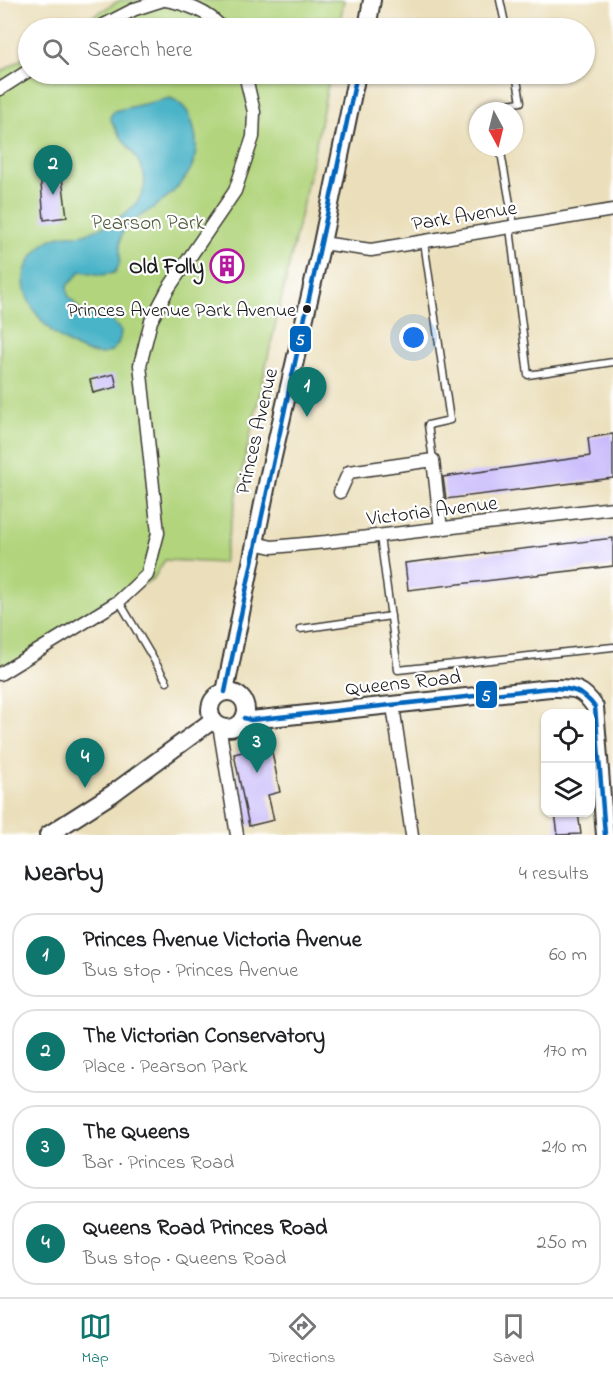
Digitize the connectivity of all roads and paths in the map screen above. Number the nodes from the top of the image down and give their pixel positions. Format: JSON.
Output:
{"nodes":[{"id":1,"x":150,"y":0,"type":"edge"},
{"id":2,"x":164,"y":0,"type":"edge"},
{"id":3,"x":372,"y":0,"type":"edge"},
{"id":4,"x":500,"y":0,"type":"edge"},
{"id":5,"x":135,"y":9,"type":"junction"},
{"id":6,"x":117,"y":18,"type":"edge"},
{"id":7,"x":206,"y":18,"type":"edge"},
{"id":8,"x":369,"y":18,"type":"edge"},
{"id":9,"x":504,"y":18,"type":"edge"},
{"id":10,"x":18,"y":77,"type":"edge"},
{"id":11,"x":247,"y":84,"type":"edge"},
{"id":12,"x":355,"y":84,"type":"edge"},
{"id":13,"x":518,"y":84,"type":"edge"},
{"id":14,"x":0,"y":88,"type":"edge"},
{"id":15,"x":521,"y":102,"type":"edge"},
{"id":16,"x":501,"y":156,"type":"edge"},
{"id":17,"x":613,"y":210,"type":"edge"},
{"id":18,"x":512,"y":227,"type":"junction"},
{"id":19,"x":424,"y":241,"type":"junction"},
{"id":20,"x":322,"y":243,"type":"junction"},
{"id":21,"x":613,"y":362,"type":"edge"},
{"id":22,"x":433,"y":460,"type":"junction"},
{"id":23,"x":340,"y":492,"type":"dead end"},
{"id":24,"x":613,"y":508,"type":"edge"},
{"id":25,"x":441,"y":529,"type":"junction"},
{"id":26,"x":380,"y":536,"type":"junction"},
{"id":27,"x":255,"y":543,"type":"junction"},
{"id":28,"x":119,"y":600,"type":"junction"},
{"id":29,"x":391,"y":616,"type":"junction"},
{"id":30,"x":300,"y":629,"type":"dead end"},
{"id":31,"x":613,"y":647,"type":"edge"},
{"id":32,"x":0,"y":674,"type":"edge"},
{"id":33,"x":167,"y":682,"type":"dead end"},
{"id":34,"x":225,"y":692,"type":"junction"},
{"id":35,"x":393,"y":706,"type":"junction"},
{"id":36,"x":244,"y":718,"type":"junction"},
{"id":37,"x":216,"y":723,"type":"junction"},
{"id":38,"x":606,"y":831,"type":"edge"},
{"id":39,"x":48,"y":835,"type":"edge"},
{"id":40,"x":237,"y":835,"type":"edge"},
{"id":41,"x":412,"y":835,"type":"edge"}],
"edges":[{"from":1,"to":5,"type":"street"},
{"from":2,"to":5,"type":"street"},
{"from":2,"to":7,"type":"street"},
{"from":3,"to":8,"type":"street"},
{"from":4,"to":9,"type":"lane"},
{"from":5,"to":6,"type":"street"},
{"from":10,"to":14,"type":"street"},
{"from":11,"to":28,"type":"street"},
{"from":12,"to":20,"type":"street","name":"Princes Avenue"},
{"from":13,"to":15,"type":"lane"},
{"from":16,"to":18,"type":"lane"},
{"from":17,"to":18,"type":"street","name":"Park Avenue"},
{"from":18,"to":19,"type":"street","name":"Park Avenue"},
{"from":18,"to":21,"type":"lane"},
{"from":19,"to":20,"type":"street","name":"Park Avenue"},
{"from":19,"to":22,"type":"lane"},
{"from":20,"to":27,"type":"street","name":"Princes Avenue"},
{"from":22,"to":23,"type":"street"},
{"from":22,"to":25,"type":"street"},
{"from":24,"to":25,"type":"street","name":"Victoria Avenue"},
{"from":25,"to":26,"type":"street","name":"Victoria Avenue"},
{"from":26,"to":27,"type":"street","name":"Victoria Avenue"},
{"from":26,"to":29,"type":"lane"},
{"from":27,"to":34,"type":"street","name":"Princes Avenue"},
{"from":28,"to":32,"type":"street"},
{"from":28,"to":33,"type":"lane"},
{"from":29,"to":30,"type":"lane"},
{"from":29,"to":31,"type":"lane"},
{"from":34,"to":36,"type":"street"},
{"from":34,"to":37,"type":"street"},
{"from":35,"to":36,"type":"street","name":"Queens Road"},
{"from":35,"to":38,"type":"street","name":"Queens Road"},
{"from":35,"to":41,"type":"street"},
{"from":36,"to":37,"type":"street"},
{"from":37,"to":39,"type":"street"},
{"from":37,"to":40,"type":"street"}]}
